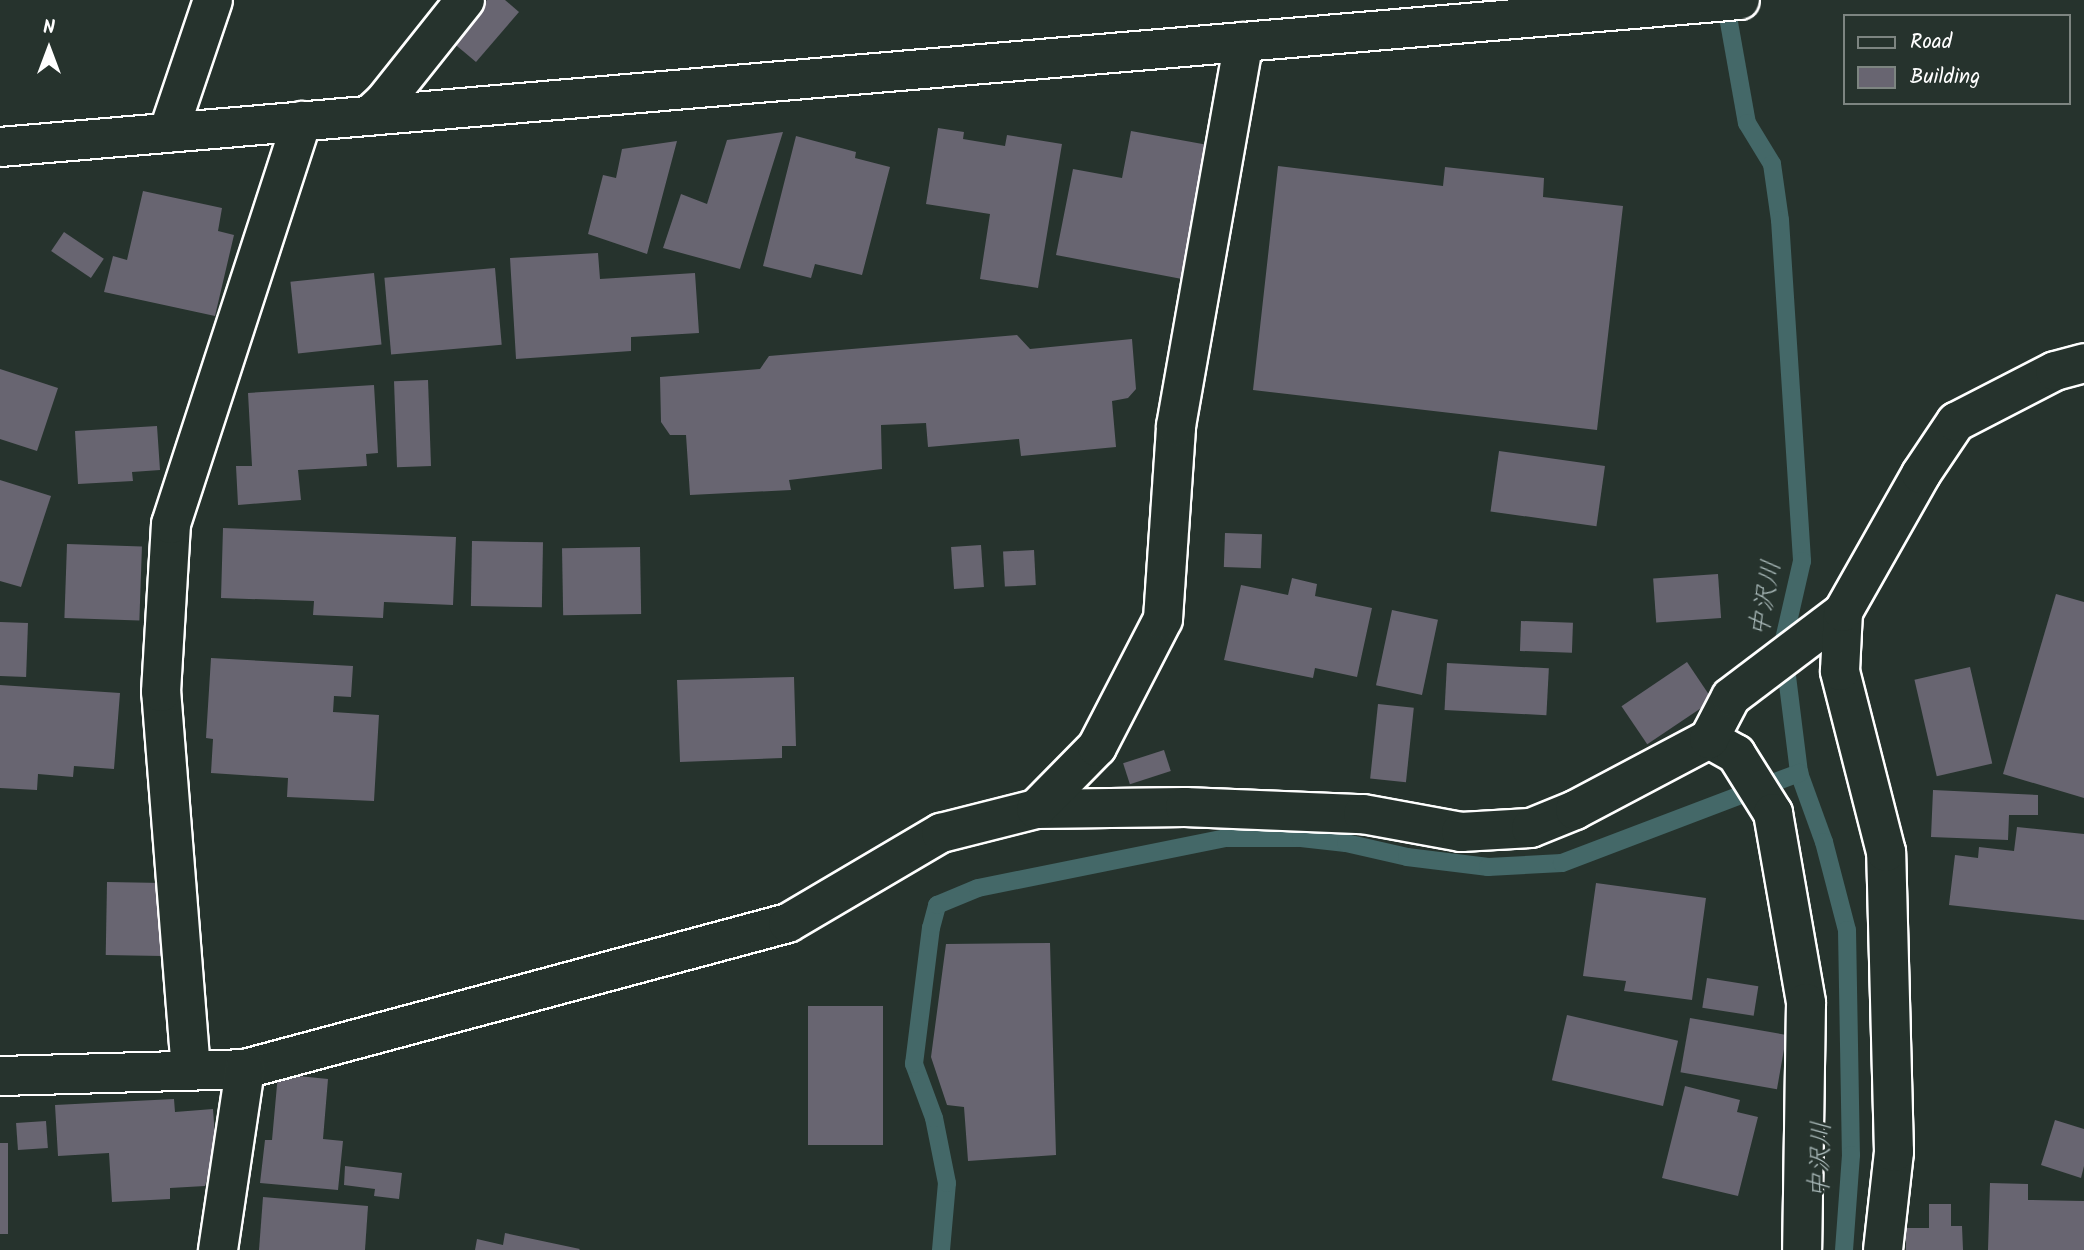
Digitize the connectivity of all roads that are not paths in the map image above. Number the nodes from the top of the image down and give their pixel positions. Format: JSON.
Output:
{"nodes":[{"id":1,"x":213,"y":0,"type":"edge"},
{"id":2,"x":464,"y":0,"type":"edge"},
{"id":3,"x":1740,"y":0,"type":"edge"},
{"id":4,"x":1244,"y":41,"type":"junction"},
{"id":5,"x":369,"y":116,"type":"junction"},
{"id":6,"x":302,"y":121,"type":"junction"},
{"id":7,"x":168,"y":132,"type":"junction"},
{"id":8,"x":0,"y":147,"type":"edge"},
{"id":9,"x":2084,"y":363,"type":"edge"},
{"id":10,"x":1843,"y":612,"type":"junction"},
{"id":11,"x":1709,"y":738,"type":"junction"},
{"id":12,"x":1036,"y":809,"type":"junction"},
{"id":13,"x":246,"y":1069,"type":"junction"},
{"id":14,"x":191,"y":1071,"type":"junction"},
{"id":15,"x":0,"y":1076,"type":"edge"},
{"id":16,"x":218,"y":1250,"type":"edge"},
{"id":17,"x":1802,"y":1250,"type":"edge"},
{"id":18,"x":1883,"y":1250,"type":"edge"}],
"edges":[{"from":1,"to":7,"type":"street"},
{"from":2,"to":5,"type":"street"},
{"from":3,"to":4,"type":"street"},
{"from":4,"to":5,"type":"street"},
{"from":4,"to":12,"type":"street"},
{"from":5,"to":6,"type":"street"},
{"from":6,"to":7,"type":"street"},
{"from":6,"to":14,"type":"street"},
{"from":7,"to":8,"type":"street"},
{"from":9,"to":10,"type":"street"},
{"from":10,"to":11,"type":"street"},
{"from":10,"to":18,"type":"street"},
{"from":11,"to":12,"type":"street"},
{"from":11,"to":17,"type":"street"},
{"from":12,"to":13,"type":"street"},
{"from":13,"to":14,"type":"street"},
{"from":13,"to":16,"type":"street"},
{"from":14,"to":15,"type":"street"}]}
